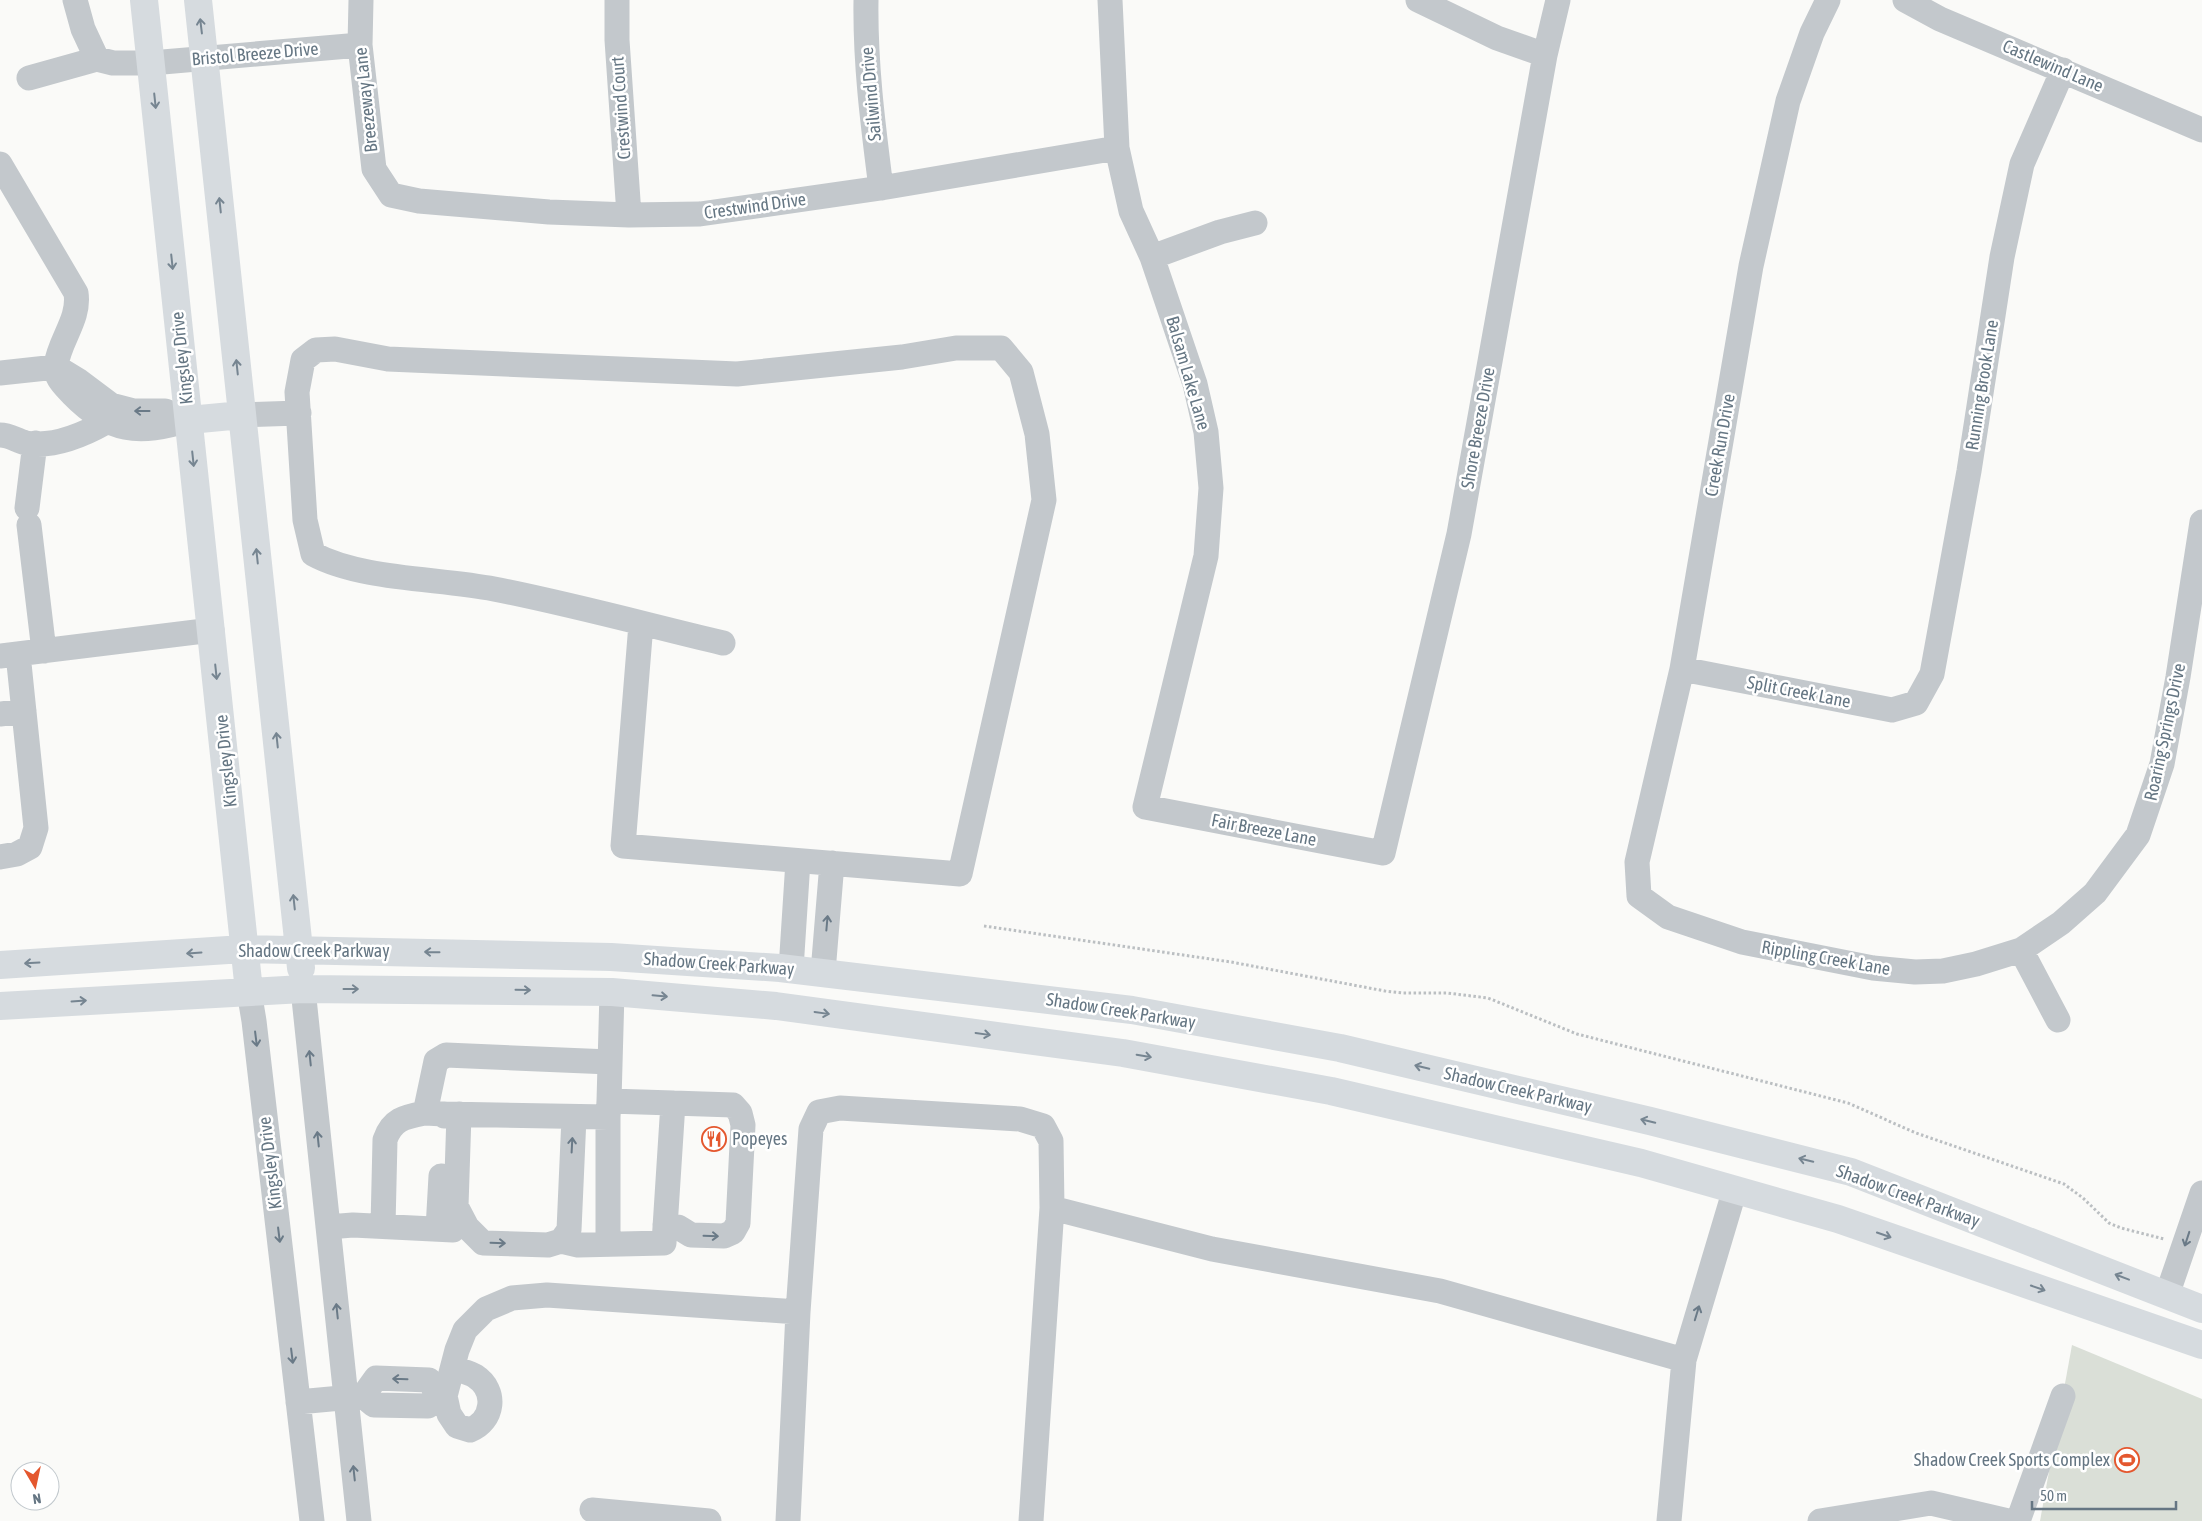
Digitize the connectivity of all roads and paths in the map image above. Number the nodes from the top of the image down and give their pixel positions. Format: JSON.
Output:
{"nodes":[{"id":1,"x":75,"y":0,"type":"edge"},
{"id":2,"x":144,"y":0,"type":"edge"},
{"id":3,"x":198,"y":0,"type":"edge"},
{"id":4,"x":361,"y":0,"type":"edge"},
{"id":5,"x":617,"y":0,"type":"edge"},
{"id":6,"x":866,"y":0,"type":"edge"},
{"id":7,"x":1110,"y":0,"type":"edge"},
{"id":8,"x":1418,"y":0,"type":"edge"},
{"id":9,"x":1558,"y":0,"type":"edge"},
{"id":10,"x":1828,"y":0,"type":"edge"},
{"id":11,"x":1905,"y":0,"type":"edge"},
{"id":12,"x":360,"y":45,"type":"junction"},
{"id":13,"x":1545,"y":55,"type":"junction"},
{"id":14,"x":205,"y":58,"type":"junction"},
{"id":15,"x":96,"y":59,"type":"junction"},
{"id":16,"x":151,"y":63,"type":"junction"},
{"id":17,"x":2063,"y":70,"type":"junction"},
{"id":18,"x":30,"y":78,"type":"dead end"},
{"id":19,"x":2202,"y":130,"type":"edge"},
{"id":20,"x":1117,"y":148,"type":"junction"},
{"id":21,"x":0,"y":164,"type":"edge"},
{"id":22,"x":881,"y":188,"type":"junction"},
{"id":23,"x":391,"y":195,"type":"joint"},
{"id":24,"x":628,"y":215,"type":"junction"},
{"id":25,"x":1255,"y":223,"type":"dead end"},
{"id":26,"x":1152,"y":257,"type":"junction"},
{"id":27,"x":56,"y":366,"type":"junction"},
{"id":28,"x":0,"y":373,"type":"edge"},
{"id":29,"x":298,"y":413,"type":"junction"},
{"id":30,"x":108,"y":414,"type":"junction"},
{"id":31,"x":242,"y":415,"type":"junction"},
{"id":32,"x":189,"y":420,"type":"junction"},
{"id":33,"x":0,"y":435,"type":"edge"},
{"id":34,"x":35,"y":443,"type":"junction"},
{"id":35,"x":2201,"y":533,"type":"edge"},
{"id":36,"x":641,"y":624,"type":"junction"},
{"id":37,"x":212,"y":630,"type":"junction"},
{"id":38,"x":723,"y":643,"type":"dead end"},
{"id":39,"x":44,"y":651,"type":"junction"},
{"id":40,"x":9,"y":655,"type":"edge"},
{"id":41,"x":1682,"y":669,"type":"junction"},
{"id":42,"x":1916,"y":703,"type":"joint"},
{"id":43,"x":12,"y":712,"type":"edge"},
{"id":44,"x":1145,"y":807,"type":"joint"},
{"id":45,"x":1383,"y":853,"type":"joint"},
{"id":46,"x":0,"y":857,"type":"edge"},
{"id":47,"x":798,"y":861,"type":"junction"},
{"id":48,"x":832,"y":863,"type":"junction"},
{"id":49,"x":1639,"y":896,"type":"joint"},
{"id":50,"x":984,"y":926,"type":"dead end"},
{"id":51,"x":243,"y":949,"type":"junction"},
{"id":52,"x":299,"y":950,"type":"junction"},
{"id":53,"x":2021,"y":950,"type":"junction"},
{"id":54,"x":0,"y":965,"type":"edge"},
{"id":55,"x":791,"y":969,"type":"junction"},
{"id":56,"x":823,"y":972,"type":"junction"},
{"id":57,"x":303,"y":989,"type":"junction"},
{"id":58,"x":249,"y":991,"type":"junction"},
{"id":59,"x":612,"y":992,"type":"junction"},
{"id":60,"x":0,"y":1006,"type":"edge"},
{"id":61,"x":2058,"y":1020,"type":"dead end"},
{"id":62,"x":610,"y":1062,"type":"junction"},
{"id":63,"x":673,"y":1103,"type":"junction"},
{"id":64,"x":609,"y":1109,"type":"junction"},
{"id":65,"x":443,"y":1114,"type":"junction"},
{"id":66,"x":574,"y":1117,"type":"junction"},
{"id":67,"x":1735,"y":1190,"type":"junction"},
{"id":68,"x":2202,"y":1193,"type":"edge"},
{"id":69,"x":1052,"y":1208,"type":"junction"},
{"id":70,"x":665,"y":1225,"type":"junction"},
{"id":71,"x":383,"y":1226,"type":"junction"},
{"id":72,"x":328,"y":1227,"type":"junction"},
{"id":73,"x":438,"y":1229,"type":"junction"},
{"id":74,"x":471,"y":1232,"type":"junction"},
{"id":75,"x":561,"y":1241,"type":"junction"},
{"id":76,"x":608,"y":1242,"type":"junction"},
{"id":77,"x":2185,"y":1246,"type":"junction"},
{"id":78,"x":2167,"y":1295,"type":"junction"},
{"id":79,"x":2202,"y":1309,"type":"edge"},
{"id":80,"x":798,"y":1312,"type":"junction"},
{"id":81,"x":2202,"y":1345,"type":"edge"},
{"id":82,"x":1684,"y":1360,"type":"junction"},
{"id":83,"x":453,"y":1368,"type":"junction"},
{"id":84,"x":442,"y":1395,"type":"junction"},
{"id":85,"x":2063,"y":1396,"type":"dead end"},
{"id":86,"x":355,"y":1397,"type":"junction"},
{"id":87,"x":298,"y":1402,"type":"junction"},
{"id":88,"x":592,"y":1510,"type":"dead end"},
{"id":89,"x":312,"y":1521,"type":"edge"},
{"id":90,"x":359,"y":1521,"type":"edge"},
{"id":91,"x":709,"y":1521,"type":"edge"},
{"id":92,"x":788,"y":1521,"type":"edge"},
{"id":93,"x":1031,"y":1521,"type":"edge"},
{"id":94,"x":1669,"y":1521,"type":"edge"},
{"id":95,"x":1820,"y":1521,"type":"edge"},
{"id":96,"x":2008,"y":1521,"type":"edge"},
{"id":97,"x":2018,"y":1521,"type":"edge"}],
"edges":[{"from":1,"to":15,"type":"street"},
{"from":2,"to":16,"type":"main road","name":"Kingsley Drive"},
{"from":14,"to":3,"type":"main road","one_way":true},
{"from":4,"to":12,"type":"street","name":"Breezeway Lane"},
{"from":5,"to":24,"type":"street","name":"Crestwind Court"},
{"from":6,"to":22,"type":"street","name":"Sailwind Drive"},
{"from":7,"to":20,"type":"street","name":"Balsam Lake Lane"},
{"from":8,"to":13,"type":"street"},
{"from":9,"to":13,"type":"street","name":"Shore Breeze Drive"},
{"from":10,"to":41,"type":"street","name":"Creek Run Drive"},
{"from":11,"to":17,"type":"street","name":"Castlewind Lane"},
{"from":12,"to":14,"type":"street","name":"Bristol Breeze Drive"},
{"from":12,"to":23,"type":"street","name":"Breezeway Lane"},
{"from":13,"to":45,"type":"street","name":"Shore Breeze Drive"},
{"from":14,"to":16,"type":"street","name":"Bristol Breeze Drive"},
{"from":31,"to":14,"type":"main road","one_way":true},
{"from":15,"to":16,"type":"street","name":"Bristol Breeze Drive"},
{"from":15,"to":18,"type":"street"},
{"from":16,"to":32,"type":"main road","name":"Kingsley Drive","one_way":true},
{"from":17,"to":19,"type":"street","name":"Castlewind Lane"},
{"from":17,"to":42,"type":"street","name":"Running Brook Lane"},
{"from":20,"to":22,"type":"street","name":"Crestwind Drive"},
{"from":20,"to":26,"type":"street","name":"Balsam Lake Lane"},
{"from":21,"to":27,"type":"street"},
{"from":22,"to":24,"type":"street","name":"Crestwind Drive"},
{"from":23,"to":24,"type":"street","name":"Crestwind Drive"},
{"from":25,"to":26,"type":"street"},
{"from":26,"to":44,"type":"street","name":"Balsam Lake Lane"},
{"from":27,"to":28,"type":"street"},
{"from":27,"to":30,"type":"street"},
{"from":29,"to":31,"type":"street"},
{"from":29,"to":36,"type":"street"},
{"from":29,"to":48,"type":"street"},
{"from":30,"to":32,"type":"street"},
{"from":30,"to":34,"type":"street"},
{"from":31,"to":32,"type":"main road"},
{"from":52,"to":31,"type":"main road","one_way":true},
{"from":32,"to":37,"type":"main road","name":"Kingsley Drive","one_way":true},
{"from":33,"to":34,"type":"street"},
{"from":34,"to":39,"type":"street"},
{"from":35,"to":53,"type":"street","name":"Roaring Springs Drive"},
{"from":36,"to":38,"type":"street"},
{"from":36,"to":47,"type":"street"},
{"from":37,"to":39,"type":"street"},
{"from":37,"to":51,"type":"main road","name":"Kingsley Drive","one_way":true},
{"from":39,"to":40,"type":"street"},
{"from":40,"to":43,"type":"street"},
{"from":41,"to":42,"type":"street","name":"Split Creek Lane"},
{"from":41,"to":49,"type":"street","name":"Creek Run Drive"},
{"from":43,"to":46,"type":"street"},
{"from":44,"to":45,"type":"street","name":"Fair Breeze Lane"},
{"from":47,"to":48,"type":"street"},
{"from":47,"to":55,"type":"street"},
{"from":56,"to":48,"type":"street","one_way":true},
{"from":49,"to":53,"type":"street","name":"Rippling Creek Lane"},
{"from":50,"to":77,"type":"path"},
{"from":51,"to":52,"type":"main road","name":"Shadow Creek Parkway"},
{"from":51,"to":54,"type":"main road","name":"Shadow Creek Parkway","one_way":true},
{"from":51,"to":58,"type":"main road","name":"Kingsley Drive"},
{"from":55,"to":52,"type":"main road","name":"Shadow Creek Parkway","one_way":true},
{"from":52,"to":57,"type":"main road"},
{"from":53,"to":61,"type":"street"},
{"from":55,"to":56,"type":"main road","name":"Shadow Creek Parkway"},
{"from":78,"to":56,"type":"main road","name":"Shadow Creek Parkway","one_way":true},
{"from":57,"to":58,"type":"main road","name":"Shadow Creek Parkway"},
{"from":57,"to":59,"type":"main road","name":"Shadow Creek Parkway","one_way":true},
{"from":72,"to":57,"type":"street","one_way":true},
{"from":60,"to":58,"type":"main road","name":"Shadow Creek Parkway","one_way":true},
{"from":58,"to":87,"type":"street","name":"Kingsley Drive","one_way":true},
{"from":59,"to":62,"type":"street"},
{"from":59,"to":67,"type":"main road","name":"Shadow Creek Parkway","one_way":true},
{"from":62,"to":64,"type":"street"},
{"from":62,"to":65,"type":"street"},
{"from":63,"to":64,"type":"street"},
{"from":63,"to":70,"type":"street"},
{"from":70,"to":63,"type":"street","one_way":true},
{"from":64,"to":66,"type":"street"},
{"from":64,"to":76,"type":"street"},
{"from":65,"to":66,"type":"street"},
{"from":65,"to":71,"type":"street"},
{"from":65,"to":73,"type":"street"},
{"from":65,"to":74,"type":"street"},
{"from":75,"to":66,"type":"street","one_way":true},
{"from":67,"to":81,"type":"main road","name":"Shadow Creek Parkway","one_way":true},
{"from":82,"to":67,"type":"street","one_way":true},
{"from":68,"to":77,"type":"street","one_way":true},
{"from":69,"to":80,"type":"street"},
{"from":69,"to":82,"type":"street"},
{"from":69,"to":93,"type":"street"},
{"from":70,"to":76,"type":"street"},
{"from":71,"to":72,"type":"street"},
{"from":71,"to":73,"type":"street"},
{"from":86,"to":72,"type":"street","one_way":true},
{"from":73,"to":74,"type":"street"},
{"from":74,"to":75,"type":"street","one_way":true},
{"from":75,"to":76,"type":"street"},
{"from":77,"to":78,"type":"street"},
{"from":78,"to":79,"type":"main road","name":"Shadow Creek Parkway"},
{"from":80,"to":83,"type":"street"},
{"from":80,"to":92,"type":"street"},
{"from":82,"to":94,"type":"street"},
{"from":83,"to":84,"type":"street"},
{"from":83,"to":84,"type":"street"},
{"from":84,"to":86,"type":"street"},
{"from":85,"to":97,"type":"street"},
{"from":86,"to":87,"type":"street"},
{"from":90,"to":86,"type":"street","one_way":true},
{"from":87,"to":89,"type":"street","name":"Kingsley Drive"},
{"from":88,"to":91,"type":"street"},
{"from":95,"to":96,"type":"street"}]}
